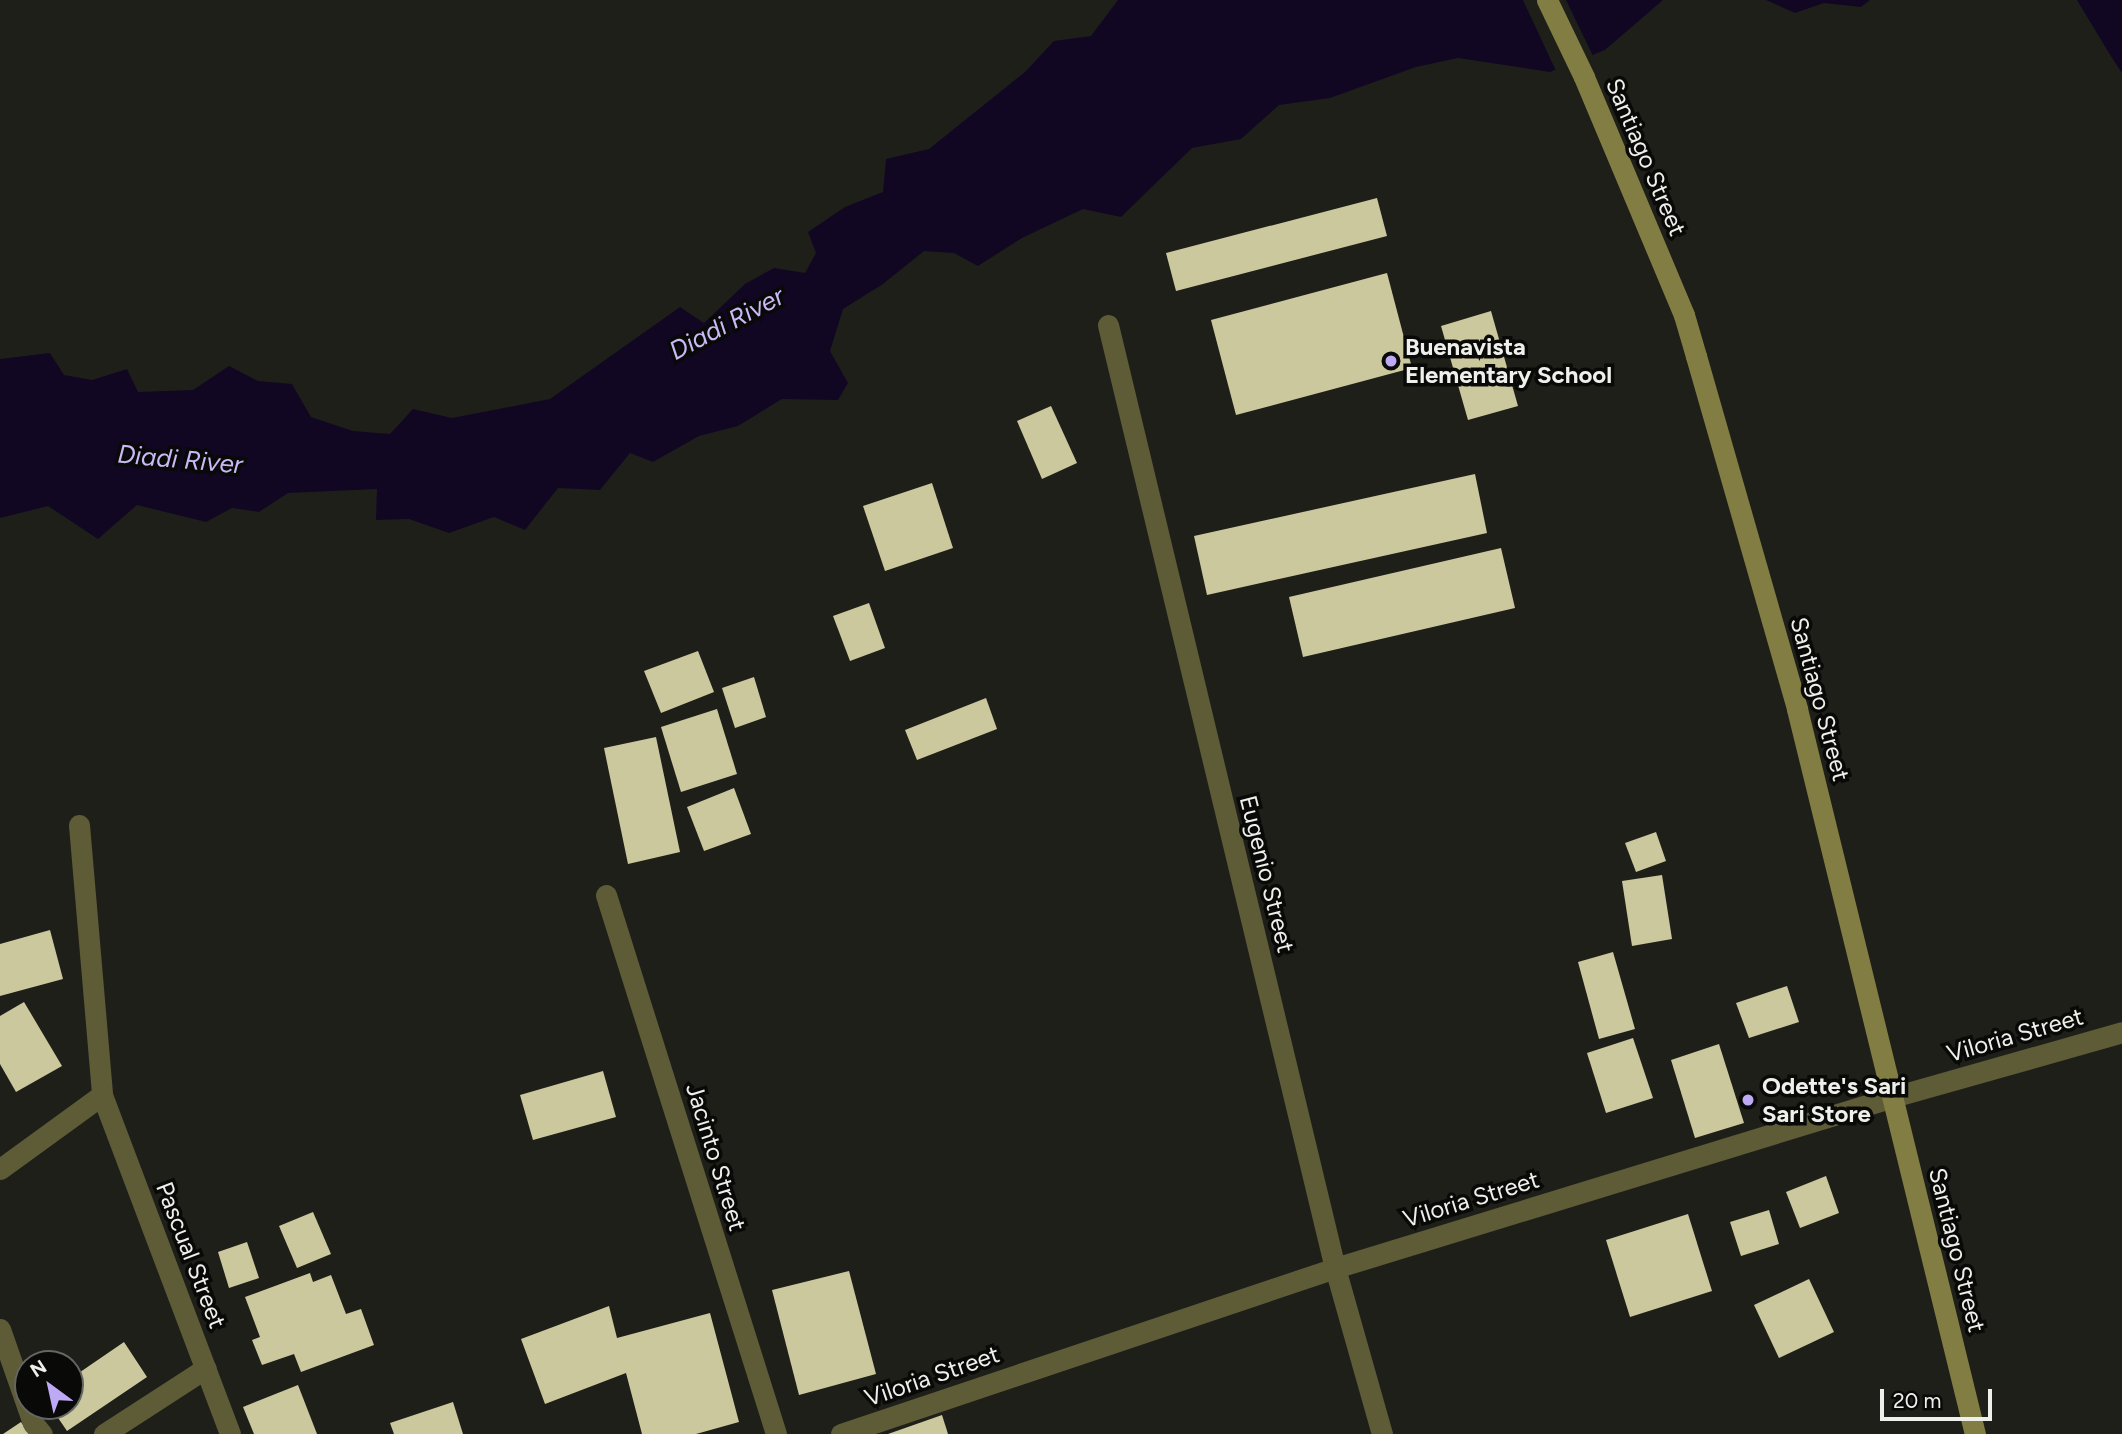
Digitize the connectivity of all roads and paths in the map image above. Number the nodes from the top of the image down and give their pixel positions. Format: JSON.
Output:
{"nodes":[{"id":1,"x":1547,"y":0,"type":"edge"},
{"id":2,"x":1108,"y":326,"type":"dead end"},
{"id":3,"x":79,"y":825,"type":"dead end"},
{"id":4,"x":606,"y":895,"type":"dead end"},
{"id":5,"x":2122,"y":1032,"type":"edge"},
{"id":6,"x":102,"y":1095,"type":"junction"},
{"id":7,"x":1893,"y":1097,"type":"junction"},
{"id":8,"x":0,"y":1169,"type":"edge"},
{"id":9,"x":1335,"y":1268,"type":"junction"},
{"id":10,"x":0,"y":1329,"type":"edge"},
{"id":11,"x":206,"y":1368,"type":"junction"},
{"id":12,"x":42,"y":1434,"type":"edge"},
{"id":13,"x":104,"y":1434,"type":"edge"},
{"id":14,"x":230,"y":1434,"type":"edge"},
{"id":15,"x":776,"y":1434,"type":"edge"},
{"id":16,"x":841,"y":1434,"type":"edge"},
{"id":17,"x":1382,"y":1434,"type":"edge"},
{"id":18,"x":1975,"y":1434,"type":"edge"}],
"edges":[{"from":1,"to":7,"type":"main road","name":"Santiago Street"},
{"from":2,"to":9,"type":"street","name":"Eugenio Street"},
{"from":3,"to":6,"type":"street","name":"Pascual Street"},
{"from":4,"to":15,"type":"street","name":"Jacinto Street"},
{"from":5,"to":7,"type":"street","name":"Viloria Street"},
{"from":6,"to":8,"type":"street"},
{"from":6,"to":11,"type":"street","name":"Pascual Street"},
{"from":7,"to":9,"type":"street","name":"Viloria Street"},
{"from":7,"to":18,"type":"main road","name":"Santiago Street"},
{"from":9,"to":16,"type":"street","name":"Viloria Street"},
{"from":9,"to":17,"type":"street","name":"Eugenio Street"},
{"from":10,"to":12,"type":"street"},
{"from":11,"to":13,"type":"street"},
{"from":11,"to":14,"type":"street","name":"Pascual Street"}]}
